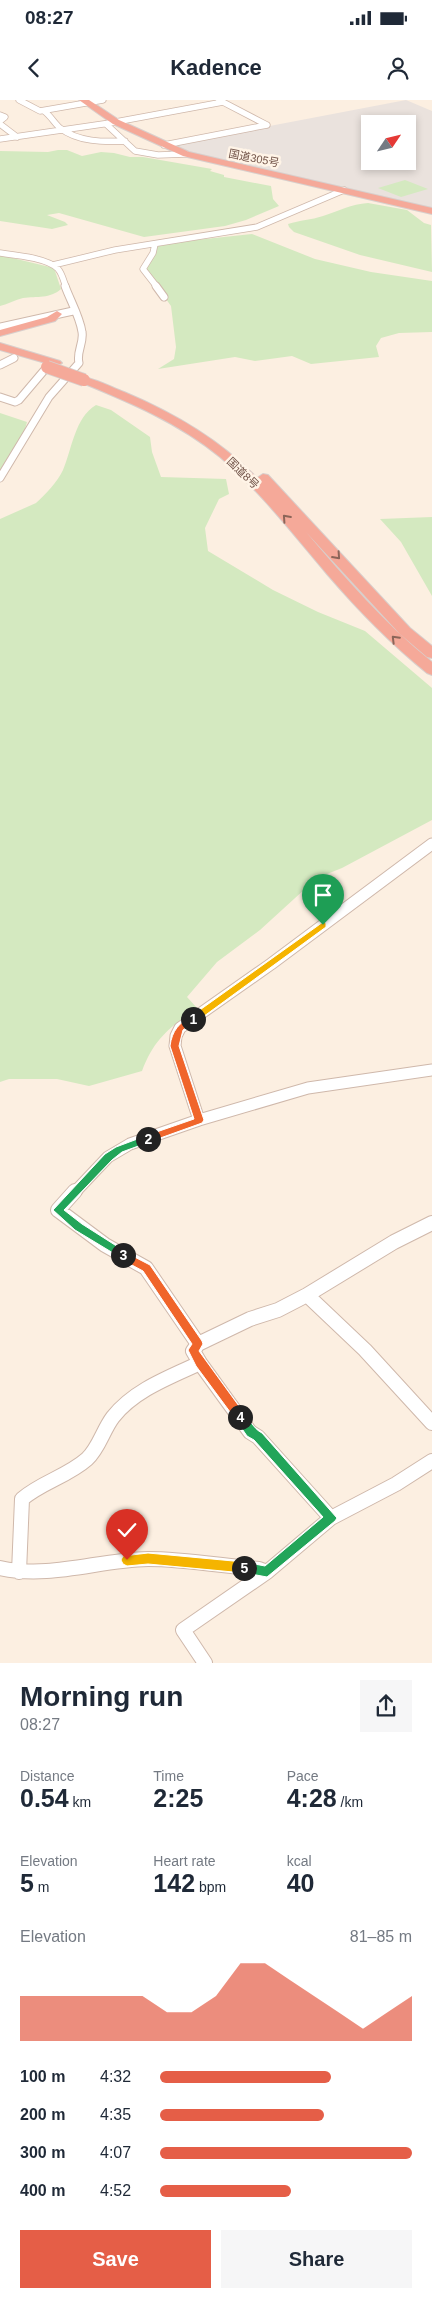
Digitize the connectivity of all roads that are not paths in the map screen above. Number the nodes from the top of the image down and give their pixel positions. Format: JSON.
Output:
{"nodes":[{"id":1,"x":18,"y":100,"type":"edge"},
{"id":2,"x":103,"y":100,"type":"edge"},
{"id":3,"x":85,"y":101,"type":"edge"},
{"id":4,"x":221,"y":101,"type":"edge"},
{"id":5,"x":44,"y":111,"type":"junction"},
{"id":6,"x":0,"y":115,"type":"edge"},
{"id":7,"x":0,"y":122,"type":"edge"},
{"id":8,"x":111,"y":123,"type":"junction"},
{"id":9,"x":62,"y":129,"type":"junction"},
{"id":10,"x":17,"y":137,"type":"junction"},
{"id":11,"x":0,"y":139,"type":"edge"},
{"id":12,"x":125,"y":141,"type":"junction"},
{"id":13,"x":164,"y":145,"type":"junction"},
{"id":14,"x":186,"y":154,"type":"junction"},
{"id":15,"x":344,"y":190,"type":"junction"},
{"id":16,"x":432,"y":211,"type":"edge"},
{"id":17,"x":155,"y":244,"type":"junction"},
{"id":18,"x":0,"y":253,"type":"edge"},
{"id":19,"x":53,"y":265,"type":"junction"},
{"id":20,"x":164,"y":297,"type":"dead end"},
{"id":21,"x":73,"y":311,"type":"junction"},
{"id":22,"x":57,"y":314,"type":"junction"},
{"id":23,"x":0,"y":327,"type":"edge"},
{"id":24,"x":0,"y":333,"type":"edge"},
{"id":25,"x":0,"y":346,"type":"edge"},
{"id":26,"x":0,"y":354,"type":"edge"},
{"id":27,"x":14,"y":358,"type":"junction"},
{"id":28,"x":0,"y":365,"type":"edge"},
{"id":29,"x":52,"y":365,"type":"junction"},
{"id":30,"x":87,"y":378,"type":"junction"},
{"id":31,"x":0,"y":397,"type":"edge"},
{"id":32,"x":0,"y":478,"type":"edge"},
{"id":33,"x":432,"y":654,"type":"edge"},
{"id":34,"x":432,"y":670,"type":"edge"},
{"id":35,"x":432,"y":844,"type":"edge"},
{"id":36,"x":432,"y":1070,"type":"edge"},
{"id":37,"x":199,"y":1120,"type":"junction"},
{"id":38,"x":432,"y":1223,"type":"edge"},
{"id":39,"x":307,"y":1296,"type":"junction"},
{"id":40,"x":198,"y":1344,"type":"junction"},
{"id":41,"x":200,"y":1363,"type":"junction"},
{"id":42,"x":432,"y":1423,"type":"edge"},
{"id":43,"x":432,"y":1461,"type":"edge"},
{"id":44,"x":331,"y":1518,"type":"junction"},
{"id":45,"x":0,"y":1568,"type":"edge"},
{"id":46,"x":19,"y":1572,"type":"junction"},
{"id":47,"x":267,"y":1572,"type":"junction"},
{"id":48,"x":205,"y":1663,"type":"edge"}],
"edges":[{"from":1,"to":5,"type":"street"},
{"from":2,"to":3,"type":"street"},
{"from":3,"to":5,"type":"street"},
{"from":3,"to":8,"type":"highway","name":"国道305号"},
{"from":4,"to":8,"type":"street"},
{"from":4,"to":13,"type":"street"},
{"from":5,"to":9,"type":"street"},
{"from":6,"to":7,"type":"street"},
{"from":7,"to":10,"type":"street"},
{"from":8,"to":9,"type":"street"},
{"from":8,"to":12,"type":"street"},
{"from":8,"to":13,"type":"highway","name":"国道305号"},
{"from":9,"to":10,"type":"street"},
{"from":9,"to":12,"type":"street"},
{"from":10,"to":11,"type":"street"},
{"from":12,"to":14,"type":"street"},
{"from":13,"to":14,"type":"highway","name":"国道305号"},
{"from":14,"to":15,"type":"highway","name":"国道305号"},
{"from":15,"to":16,"type":"highway","name":"国道305号"},
{"from":15,"to":17,"type":"street"},
{"from":17,"to":19,"type":"street"},
{"from":17,"to":20,"type":"street"},
{"from":18,"to":19,"type":"street"},
{"from":19,"to":21,"type":"street"},
{"from":21,"to":22,"type":"street"},
{"from":21,"to":32,"type":"street"},
{"from":22,"to":23,"type":"street"},
{"from":22,"to":24,"type":"highway"},
{"from":25,"to":29,"type":"highway","name":"国道8号"},
{"from":26,"to":27,"type":"highway","name":"国道8号"},
{"from":27,"to":28,"type":"street"},
{"from":27,"to":29,"type":"highway","name":"国道8号"},
{"from":29,"to":30,"type":"highway","name":"国道8号","bridge":true},
{"from":29,"to":31,"type":"street"},
{"from":30,"to":33,"type":"highway","name":"国道8号","one_way":true},
{"from":34,"to":30,"type":"highway","name":"国道8号","one_way":true},
{"from":35,"to":37,"type":"street"},
{"from":36,"to":37,"type":"street"},
{"from":37,"to":40,"type":"street"},
{"from":38,"to":39,"type":"street"},
{"from":39,"to":40,"type":"street"},
{"from":39,"to":42,"type":"street"},
{"from":40,"to":41,"type":"street"},
{"from":41,"to":44,"type":"street"},
{"from":41,"to":46,"type":"street"},
{"from":43,"to":44,"type":"street"},
{"from":44,"to":47,"type":"street"},
{"from":45,"to":46,"type":"street"},
{"from":46,"to":47,"type":"street"},
{"from":47,"to":48,"type":"street"}]}
